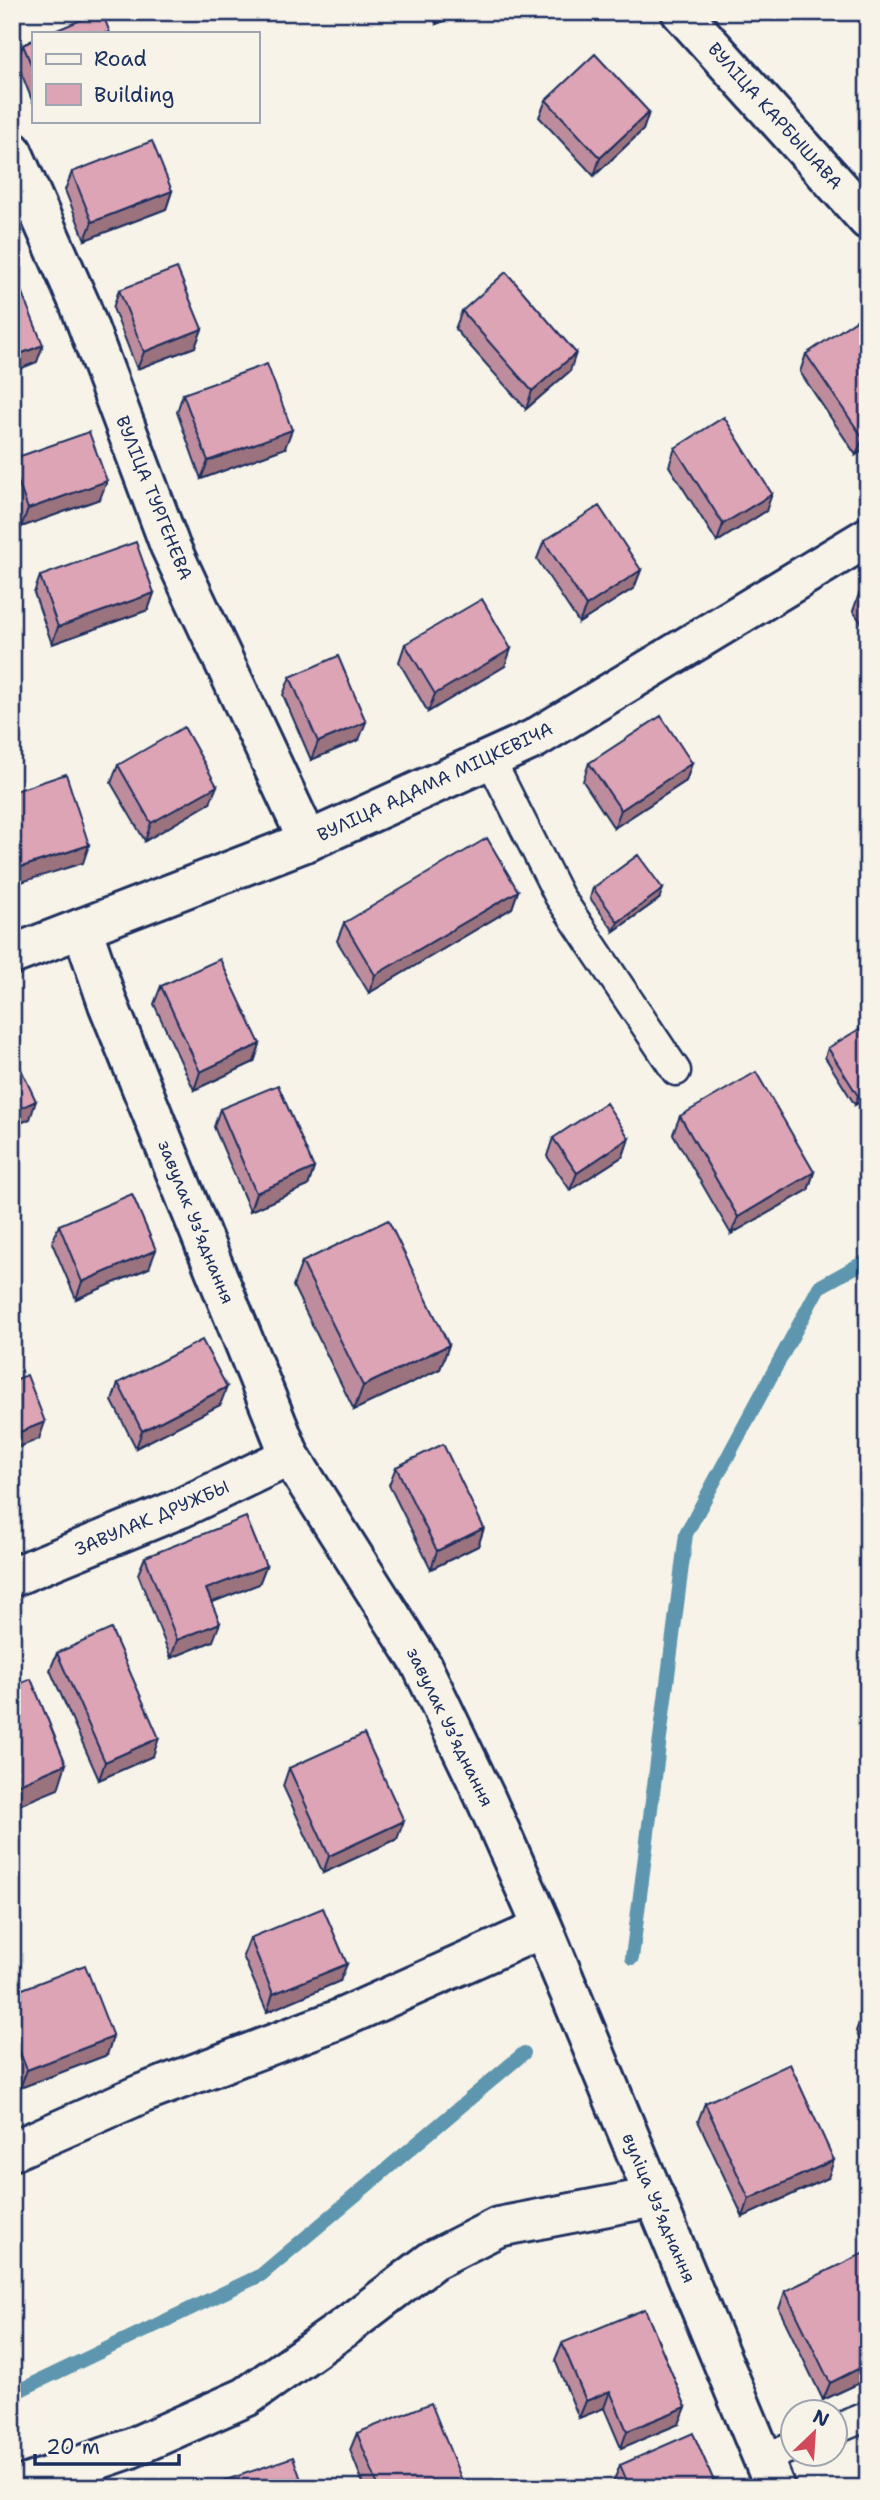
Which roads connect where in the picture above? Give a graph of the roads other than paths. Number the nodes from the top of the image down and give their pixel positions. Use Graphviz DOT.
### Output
graph roads {
  1 [pos="681,12"];
  2 [pos="12,150"];
  3 [pos="868,219"];
  4 [pos="868,537"];
  5 [pos="490,759"];
  6 [pos="308,841"];
  7 [pos="82,928"];
  8 [pos="12,955"];
  9 [pos="676,1072"];
  10 [pos="290,1455"];
  11 [pos="12,1577"];
  12 [pos="543,1927"];
  13 [pos="12,2151"];
  14 [pos="655,2197"];
  15 [pos="868,2416"];
  16 [pos="848,2424"];
  17 [pos="777,2465"];
  18 [pos="15,2488"];
  1 -- 3 [label="street, ВУЛІЦА КАРБЫШАВА"];
  2 -- 6 [label="street, ВУЛІЦА ТУРГЕНЕВА"];
  4 -- 5 [label="street, ВУЛІЦА АДАМА МІЦКЕВІЧА"];
  5 -- 6 [label="street, ВУЛІЦА АДАМА МІЦКЕВІЧА"];
  5 -- 9 [label="lane"];
  6 -- 7 [label="street, ВУЛІЦА АДАМА МІЦКЕВІЧА"];
  7 -- 8 [label="street, ВУЛІЦА АДАМА МІЦКЕВІЧА"];
  7 -- 10 [label="street, завулак Узʼяднання"];
  10 -- 11 [label="street, ЗАВУЛАК ДРУЖБЫ"];
  10 -- 12 [label="street, завулак Узʼяднання"];
  12 -- 13 [label="street"];
  12 -- 14 [label="street, вуліца Узʼяднання"];
  14 -- 17 [label="street, вуліца Узʼяднання"];
  14 -- 18 [label="street"];
  15 -- 16 [label="lane"];
}
